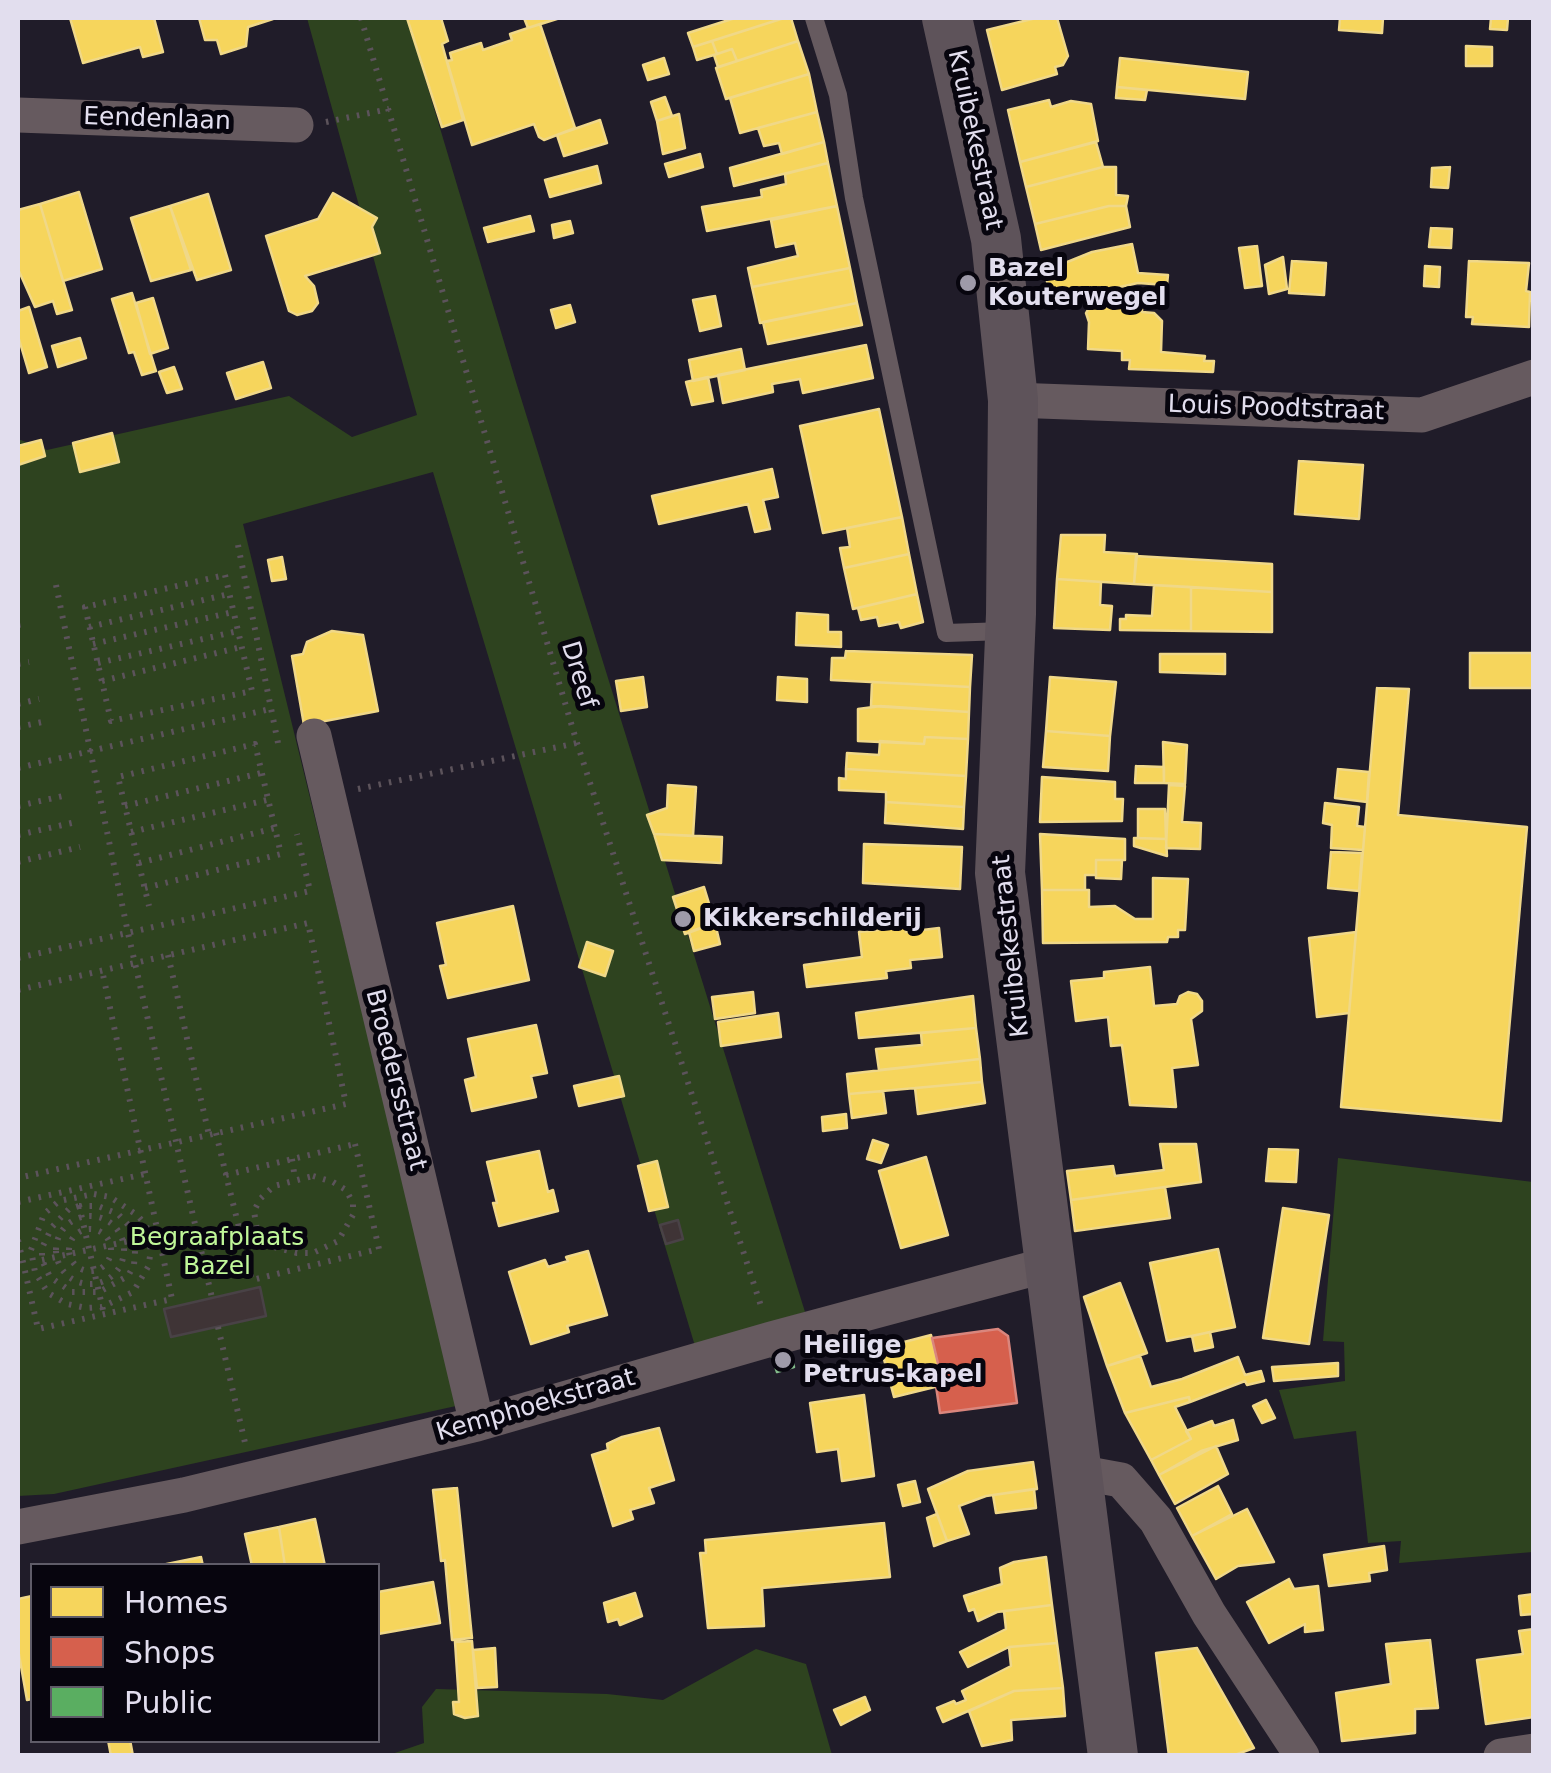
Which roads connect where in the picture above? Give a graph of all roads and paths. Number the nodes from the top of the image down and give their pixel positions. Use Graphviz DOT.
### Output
graph roads {
  1 [pos="361,18"];
  2 [pos="814,18"];
  3 [pos="947,18"];
  4 [pos="388,109"];
  5 [pos="18,115"];
  6 [pos="296,125"];
  7 [pos="1534,377"];
  8 [pos="1013,400"];
  9 [pos="238,545"];
  10 [pos="56,584"];
  11 [pos="229,594"];
  12 [pos="234,612"];
  13 [pos="89,626"];
  14 [pos="238,631"];
  15 [pos="1010,631"];
  16 [pos="93,644"];
  17 [pos="242,647"];
  18 [pos="29,662"];
  19 [pos="98,663"];
  20 [pos="18,664"];
  21 [pos="102,681"];
  22 [pos="40,699"];
  23 [pos="18,704"];
  24 [pos="270,709"];
  25 [pos="47,720"];
  26 [pos="18,727"];
  27 [pos="314,736"];
  28 [pos="577,743"];
  29 [pos="278,745"];
  30 [pos="90,751"];
  31 [pos="18,768"];
  32 [pos="260,773"];
  33 [pos="63,796"];
  34 [pos="326,796"];
  35 [pos="267,800"];
  36 [pos="18,806"];
  37 [pos="125,806"];
  38 [pos="294,818"];
  39 [pos="76,822"];
  40 [pos="274,828"];
  41 [pos="131,832"];
  42 [pos="18,835"];
  43 [pos="80,847"];
  44 [pos="18,862"];
  45 [pos="139,863"];
  46 [pos="145,888"];
  47 [pos="149,906"];
  48 [pos="128,934"];
  49 [pos="168,955"];
  50 [pos="18,958"];
  51 [pos="135,961"];
  52 [pos="102,970"];
  53 [pos="18,990"];
  54 [pos="212,1134"];
  55 [pos="178,1142"];
  56 [pos="140,1151"];
  57 [pos="292,1160"];
  58 [pos="145,1174"];
  59 [pos="226,1174"];
  60 [pos="18,1178"];
  61 [pos="295,1179"];
  62 [pos="76,1193"];
  63 [pos="368,1200"];
  64 [pos="18,1202"];
  65 [pos="353,1203"];
  66 [pos="79,1206"];
  67 [pos="82,1218"];
  68 [pos="255,1223"];
  69 [pos="239,1227"];
  70 [pos="85,1232"];
  71 [pos="154,1236"];
  72 [pos="18,1240"];
  73 [pos="136,1240"];
  74 [pos="125,1242"];
  75 [pos="113,1244"];
  76 [pos="90,1249"];
  77 [pos="313,1253"];
  78 [pos="66,1254"];
  79 [pos="55,1257"];
  80 [pos="42,1260"];
  81 [pos="28,1264"];
  82 [pos="1050,1264"];
  83 [pos="315,1265"];
  84 [pos="94,1269"];
  85 [pos="96,1282"];
  86 [pos="99,1292"];
  87 [pos="212,1298"];
  88 [pos="103,1310"];
  89 [pos="218,1327"];
  90 [pos="771,1339"];
  91 [pos="478,1424"];
  92 [pos="1077,1472"];
  93 [pos="253,1478"];
  94 [pos="18,1527"];
  95 [pos="1534,1750"];
  96 [pos="1113,1756"];
  97 [pos="1302,1756"];
  98 [pos="1501,1756"];
  1 -- 4 [label="path, Dreef"];
  2 -- 15 [label="lane"];
  3 -- 8 [label="main road, Kruibekestraat"];
  4 -- 6 [label="path"];
  4 -- 28 [label="path, Dreef"];
  5 -- 6 [label="street, Eendenlaan"];
  7 -- 8 [label="street, Louis Poodtstraat"];
  8 -- 15 [label="main road, Kruibekestraat"];
  9 -- 24 [label="path"];
  10 -- 30 [label="path"];
  11 -- 12 [label="path"];
  11 -- 13 [label="path"];
  11 -- 13 [label="path"];
  12 -- 14 [label="path"];
  12 -- 16 [label="path"];
  13 -- 16 [label="path"];
  14 -- 17 [label="path"];
  14 -- 19 [label="path"];
  15 -- 82 [label="main road, Kruibekestraat"];
  16 -- 19 [label="path"];
  17 -- 21 [label="path"];
  17 -- 21 [label="path"];
  18 -- 20 [label="path"];
  19 -- 21 [label="path"];
  22 -- 23 [label="path"];
  24 -- 29 [label="path"];
  24 -- 30 [label="path"];
  25 -- 26 [label="path"];
  27 -- 34 [label="street, Broedersstraat"];
  28 -- 34 [label="path"];
  28 -- 90 [label="path, Dreef"];
  30 -- 31 [label="path"];
  30 -- 48 [label="path"];
  32 -- 35 [label="path"];
  32 -- 37 [label="path"];
  32 -- 37 [label="path"];
  33 -- 36 [label="path"];
  34 -- 91 [label="street, Broedersstraat"];
  35 -- 40 [label="path"];
  35 -- 41 [label="path"];
  37 -- 41 [label="path"];
  38 -- 48 [label="path"];
  39 -- 42 [label="path"];
  40 -- 45 [label="path"];
  40 -- 46 [label="path"];
  41 -- 45 [label="path"];
  43 -- 44 [label="path"];
  45 -- 46 [label="path"];
  46 -- 47 [label="path"];
  48 -- 50 [label="path"];
  48 -- 51 [label="path"];
  49 -- 51 [label="path"];
  49 -- 54 [label="path"];
  49 -- 54 [label="path"];
  51 -- 52 [label="path"];
  51 -- 55 [label="path"];
  52 -- 53 [label="path"];
  52 -- 56 [label="path"];
  54 -- 55 [label="path"];
  54 -- 59 [label="path"];
  55 -- 56 [label="path"];
  55 -- 87 [label="path"];
  56 -- 58 [label="path"];
  56 -- 60 [label="path"];
  57 -- 59 [label="path"];
  57 -- 61 [label="path"];
  57 -- 63 [label="path"];
  58 -- 62 [label="path"];
  58 -- 71 [label="path"];
  59 -- 69 [label="path"];
  61 -- 65 [label="path"];
  61 -- 68 [label="path"];
  62 -- 64 [label="path"];
  62 -- 66 [label="path"];
  62 -- 71 [label="path"];
  62 -- 81 [label="path"];
  63 -- 65 [label="path"];
  63 -- 83 [label="path"];
  65 -- 77 [label="path"];
  66 -- 67 [label="path"];
  66 -- 73 [label="path"];
  66 -- 80 [label="path"];
  67 -- 70 [label="path"];
  67 -- 74 [label="path"];
  67 -- 79 [label="path"];
  68 -- 69 [label="path"];
  68 -- 77 [label="path"];
  69 -- 83 [label="path"];
  70 -- 75 [label="path"];
  70 -- 76 [label="path"];
  70 -- 78 [label="path"];
  71 -- 73 [label="path"];
  71 -- 88 [label="path"];
  71 -- 88 [label="path"];
  72 -- 81 [label="path"];
  73 -- 74 [label="path"];
  73 -- 86 [label="path"];
  74 -- 75 [label="path"];
  74 -- 85 [label="path"];
  75 -- 76 [label="path"];
  75 -- 84 [label="path"];
  76 -- 78 [label="path"];
  76 -- 84 [label="path"];
  77 -- 83 [label="path"];
  78 -- 79 [label="path"];
  78 -- 84 [label="path"];
  79 -- 80 [label="path"];
  79 -- 85 [label="path"];
  80 -- 81 [label="path"];
  80 -- 86 [label="path"];
  81 -- 88 [label="path"];
  81 -- 88 [label="path"];
  82 -- 90 [label="street, Kemphoekstraat"];
  82 -- 92 [label="main road, Kruibekestraat"];
  84 -- 85 [label="path"];
  85 -- 86 [label="path"];
  86 -- 88 [label="path"];
  89 -- 93 [label="path"];
  90 -- 91 [label="street, Kemphoekstraat"];
  91 -- 93 [label="street, Kemphoekstraat"];
  92 -- 96 [label="main road, Kruibekestraat"];
  92 -- 97 [label="street"];
  93 -- 94 [label="street, Kemphoekstraat"];
  95 -- 98 [label="street"];
}
